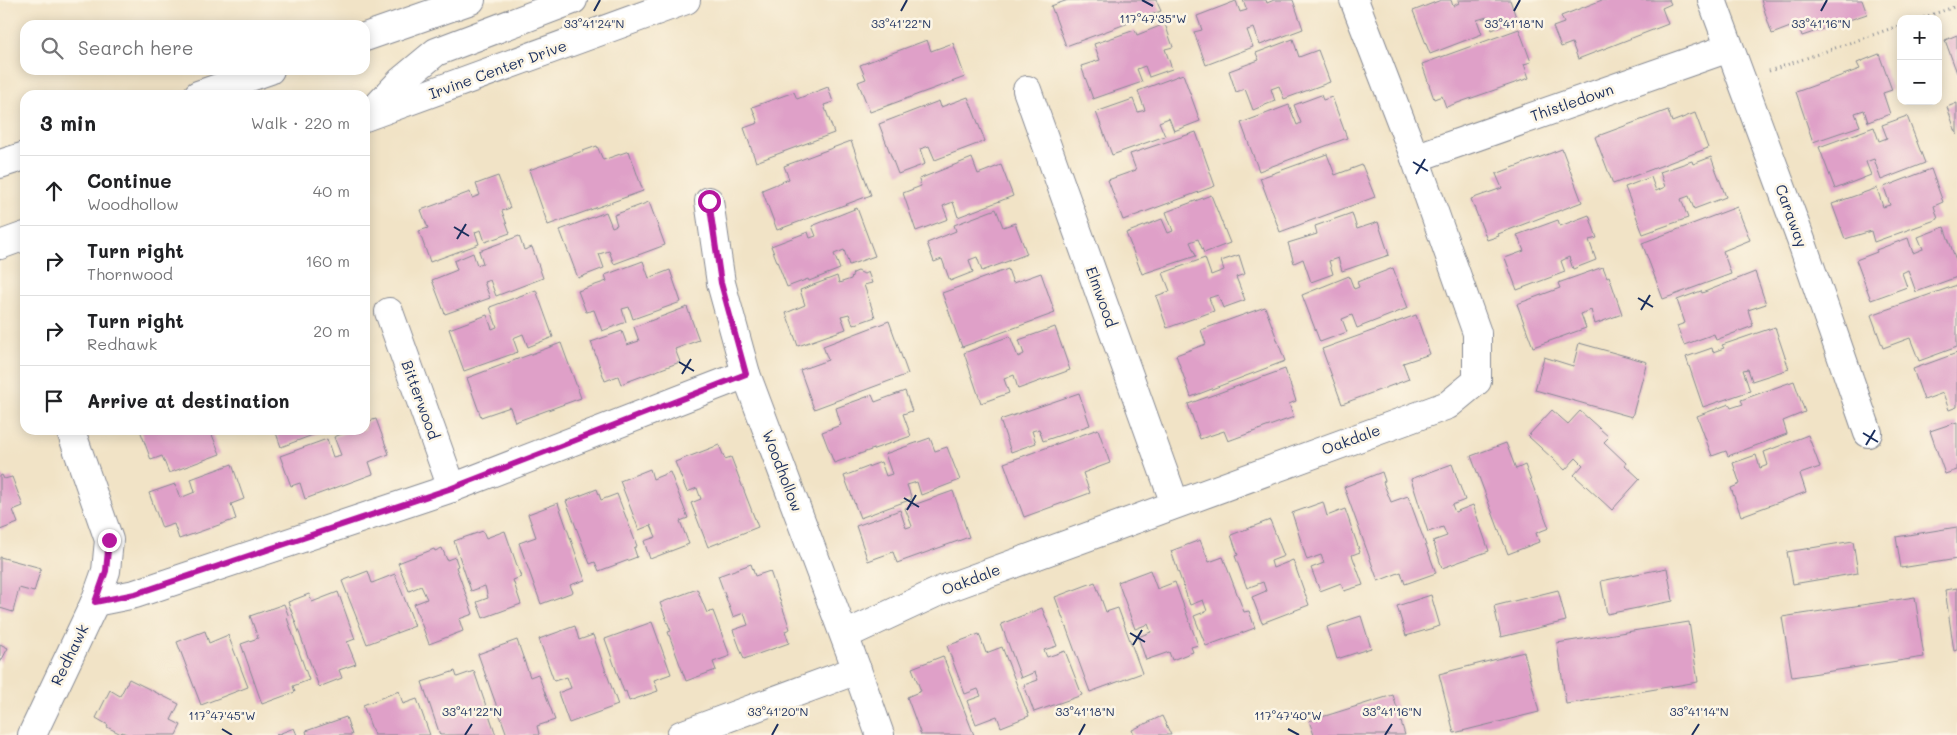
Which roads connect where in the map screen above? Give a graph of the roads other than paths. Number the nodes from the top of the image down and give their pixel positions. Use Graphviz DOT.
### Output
graph roads {
  1 [pos="471,0"];
  2 [pos="572,0"];
  3 [pos="686,0"];
  4 [pos="1354,0"];
  5 [pos="1712,0"];
  6 [pos="370,35"];
  7 [pos="1729,48"];
  8 [pos="256,75"];
  9 [pos="212,90"];
  10 [pos="1027,90"];
  11 [pos="370,113"];
  12 [pos="370,116"];
  13 [pos="20,158"];
  14 [pos="1415,158"];
  15 [pos="0,164"];
  16 [pos="709,201"];
  17 [pos="20,238"];
  18 [pos="0,245"];
  19 [pos="389,312"];
  20 [pos="746,374"];
  21 [pos="1868,433"];
  22 [pos="72,435"];
  23 [pos="452,488"];
  24 [pos="1175,504"];
  25 [pos="95,602"];
  26 [pos="844,635"];
  27 [pos="858,670"];
  28 [pos="32,735"];
  29 [pos="681,735"];
  30 [pos="880,735"];
  1 -- 6 [label="street"];
  2 -- 11 [label="street"];
  3 -- 12 [label="street, Irvine Center Drive"];
  4 -- 14 [label="street, Oakdale"];
  5 -- 7 [label="street, Caraway"];
  7 -- 14 [label="street, Thistledown"];
  7 -- 21 [label="street, Caraway"];
  8 -- 9 [label="street"];
  10 -- 24 [label="street, Elmwood"];
  13 -- 15 [label="street"];
  14 -- 24 [label="street, Oakdale"];
  16 -- 20 [label="street, Woodhollow"];
  17 -- 18 [label="street"];
  19 -- 23 [label="street, Bitterwood"];
  20 -- 23 [label="street"];
  20 -- 26 [label="street, Woodhollow"];
  22 -- 25 [label="street, Redhawk"];
  23 -- 25 [label="street"];
  24 -- 26 [label="street, Oakdale"];
  25 -- 28 [label="street, Redhawk"];
  26 -- 27 [label="street, Woodhollow"];
  27 -- 29 [label="street"];
  27 -- 30 [label="street, Woodhollow"];
}
